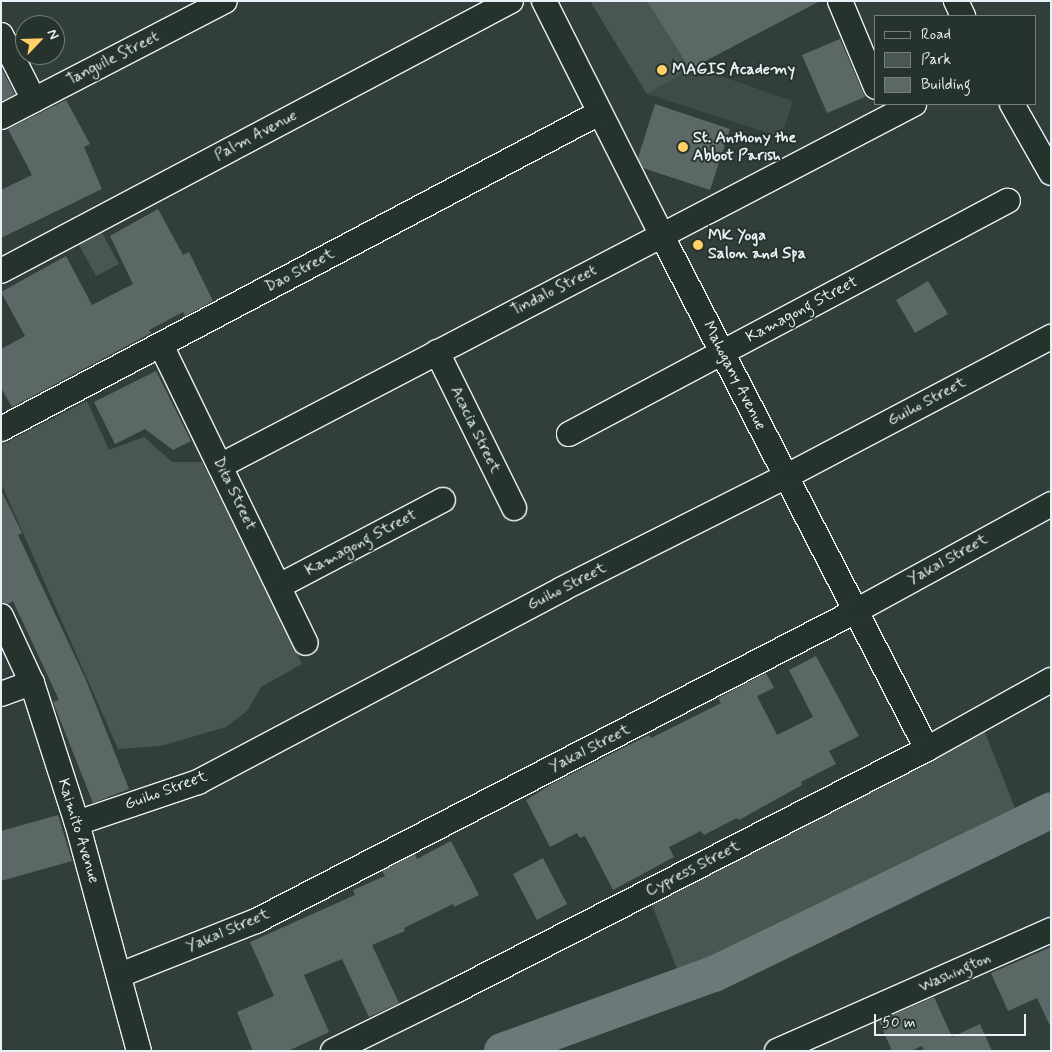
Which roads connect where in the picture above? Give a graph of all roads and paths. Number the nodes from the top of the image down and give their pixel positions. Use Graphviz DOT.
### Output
graph roads {
  1 [pos="225,1"];
  2 [pos="511,1"];
  3 [pos="544,1"];
  4 [pos="840,1"];
  5 [pos="956,1"];
  6 [pos="963,15"];
  7 [pos="1,35"];
  8 [pos="874,82"];
  9 [pos="34,100"];
  10 [pos="910,105"];
  11 [pos="1013,105"];
  12 [pos="886,111"];
  13 [pos="599,113"];
  14 [pos="1,116"];
  15 [pos="1051,173"];
  16 [pos="1008,201"];
  17 [pos="662,236"];
  18 [pos="1,270"];
  19 [pos="1051,337"];
  20 [pos="161,345"];
  21 [pos="437,352"];
  22 [pos="721,352"];
  23 [pos="1,429"];
  24 [pos="569,434"];
  25 [pos="220,466"];
  26 [pos="785,477"];
  27 [pos="443,500"];
  28 [pos="1051,504"];
  29 [pos="514,508"];
  30 [pos="279,586"];
  31 [pos="854,612"];
  32 [pos="1,616"];
  33 [pos="306,643"];
  34 [pos="1051,680"];
  35 [pos="32,683"];
  36 [pos="1,694"];
  37 [pos="927,749"];
  38 [pos="77,823"];
  39 [pos="1051,930"];
  40 [pos="120,975"];
  41 [pos="807,1045"];
  42 [pos="139,1051"];
  43 [pos="332,1051"];
  44 [pos="777,1051"];
  1 -- 9 [label="street, Tanguile Street"];
  2 -- 18 [label="street, Palm Avenue"];
  3 -- 13 [label="street, Mahogany Avenue"];
  4 -- 8 [label="street"];
  5 -- 6 [label="street"];
  7 -- 9 [label="street"];
  9 -- 14 [label="street, Tanguile Street"];
  10 -- 12 [label="street, Tindalo Street"];
  11 -- 15 [label="street"];
  12 -- 17 [label="street, Tindalo Street"];
  13 -- 17 [label="street, Mahogany Avenue"];
  13 -- 20 [label="street, Dao Street"];
  16 -- 22 [label="street, Kamagong Street"];
  17 -- 21 [label="street, Tindalo Street"];
  17 -- 22 [label="street, Mahogany Avenue"];
  19 -- 26 [label="street, Guiho Street"];
  20 -- 23 [label="street, Dao Street"];
  20 -- 25 [label="street, Dita Street"];
  21 -- 25 [label="street, Tindalo Street"];
  21 -- 29 [label="street, Acacia Street"];
  22 -- 24 [label="street, Kamagong Street"];
  22 -- 26 [label="street, Mahogany Avenue"];
  25 -- 30 [label="street, Dita Street"];
  26 -- 31 [label="street, Mahogany Avenue"];
  26 -- 38 [label="street, Guiho Street"];
  27 -- 30 [label="street, Kamagong Street"];
  28 -- 31 [label="street, Yakal Street"];
  30 -- 33 [label="street, Dita Street"];
  31 -- 37 [label="street, Mahogany Avenue"];
  31 -- 40 [label="street, Yakal Street"];
  32 -- 35 [label="street, Kaimito Avenue"];
  34 -- 37 [label="street, Cypress Street"];
  35 -- 36 [label="street"];
  35 -- 38 [label="street, Kaimito Avenue"];
  37 -- 43 [label="street, Cypress Street"];
  38 -- 40 [label="street, Kaimito Avenue"];
  39 -- 41 [label="street, Washington"];
  40 -- 42 [label="street, Kaimito Avenue"];
  41 -- 44 [label="street, Washington"];
}
